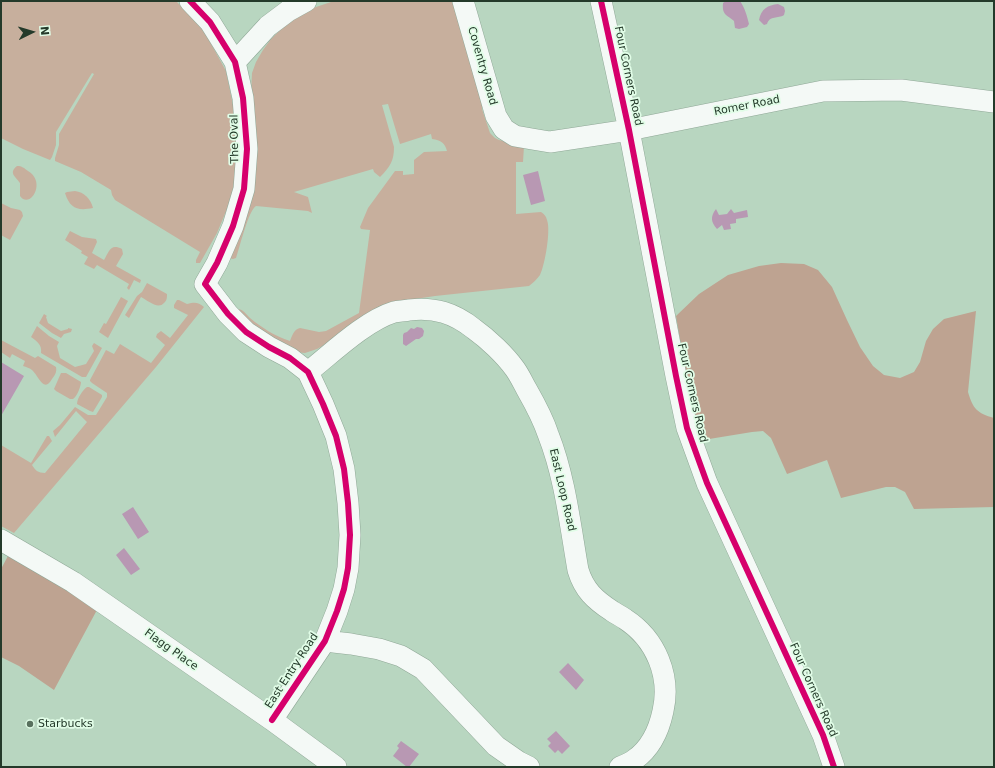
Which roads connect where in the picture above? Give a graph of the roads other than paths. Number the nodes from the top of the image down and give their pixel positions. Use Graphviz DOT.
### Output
graph roads {
  1 [pos="190,1"];
  2 [pos="306,1"];
  3 [pos="463,1"];
  4 [pos="602,1"];
  5 [pos="235,62"];
  6 [pos="994,102"];
  7 [pos="504,129"];
  8 [pos="629,130"];
  9 [pos="205,284"];
  10 [pos="308,372"];
  11 [pos="1,540"];
  12 [pos="325,641"];
  13 [pos="272,720"];
  14 [pos="336,767"];
  15 [pos="529,767"];
  16 [pos="620,767"];
  17 [pos="834,767"];
  1 -- 5 [label="street, The Oval"];
  2 -- 5 [label="street"];
  3 -- 7 [label="street, Coventry Road"];
  4 -- 8 [label="street, Four Corners Road"];
  5 -- 9 [label="street, The Oval"];
  6 -- 8 [label="street, Romer Road"];
  7 -- 8 [label="street, Romer Road"];
  8 -- 17 [label="street, Four Corners Road"];
  9 -- 10 [label="street, East Entry Road"];
  10 -- 12 [label="street, East Entry Road"];
  10 -- 16 [label="street, East Loop Road"];
  11 -- 13 [label="street, Flagg Place"];
  12 -- 13 [label="street, East Entry Road"];
  12 -- 15 [label="street"];
  13 -- 14 [label="street, Flagg Place"];
}
